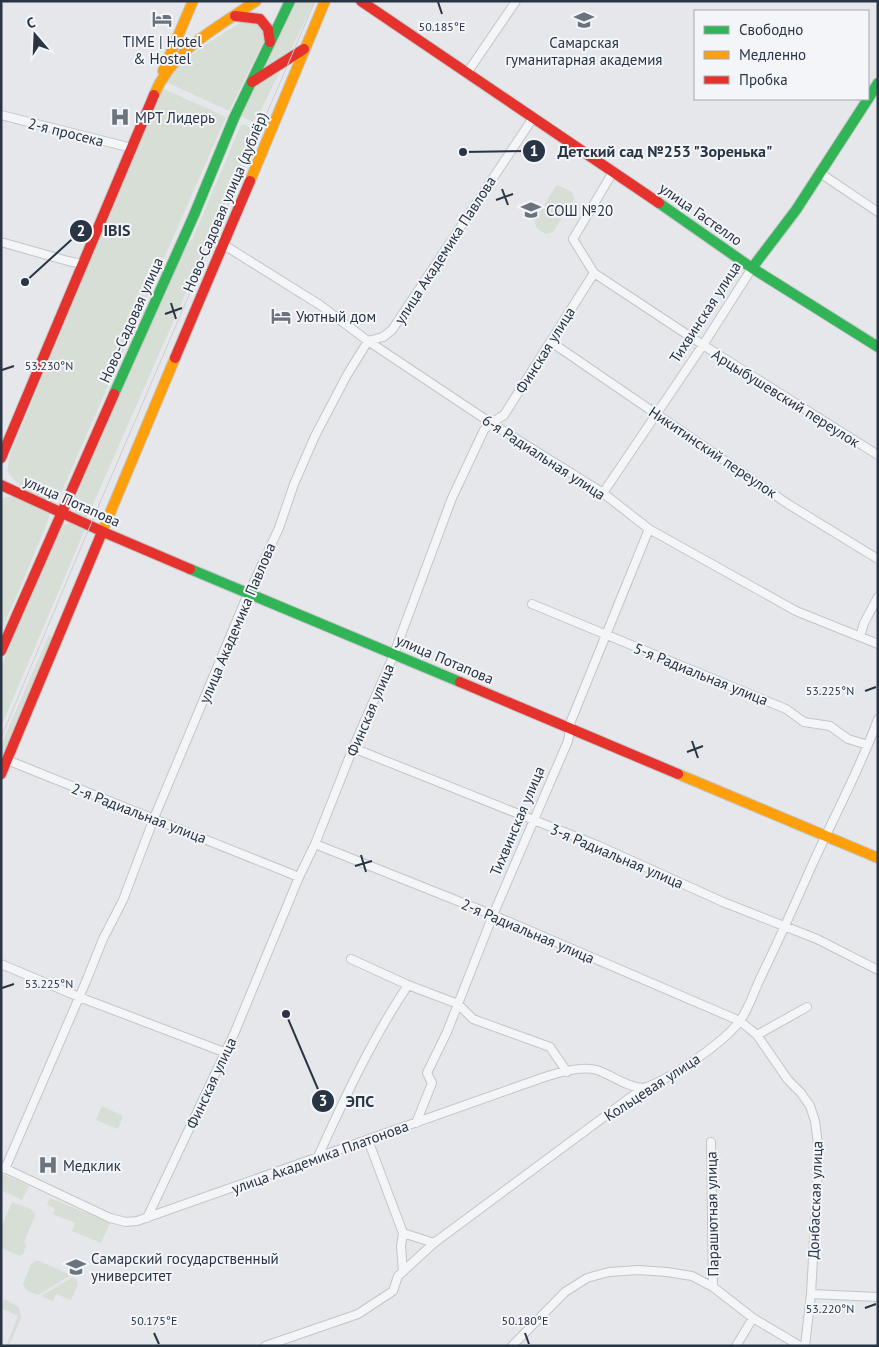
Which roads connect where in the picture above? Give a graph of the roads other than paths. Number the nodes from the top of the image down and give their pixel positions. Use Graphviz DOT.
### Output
graph roads {
  1 [pos="193,1"];
  2 [pos="256,1"];
  3 [pos="290,1"];
  4 [pos="325,1"];
  5 [pos="360,1"];
  6 [pos="516,1"];
  7 [pos="234,16"];
  8 [pos="270,42"];
  9 [pos="304,49"];
  10 [pos="467,72"];
  11 [pos="252,82"];
  12 [pos="878,83"];
  13 [pos="158,84"];
  14 [pos="869,97"];
  15 [pos="867,100"];
  16 [pos="1,115"];
  17 [pos="533,118"];
  18 [pos="132,148"];
  19 [pos="613,172"];
  20 [pos="820,174"];
  21 [pos="878,212"];
  22 [pos="1,242"];
  23 [pos="224,245"];
  24 [pos="83,264"];
  25 [pos="752,268"];
  26 [pos="594,273"];
  27 [pos="368,341"];
  28 [pos="551,342"];
  29 [pos="703,345"];
  30 [pos="878,347"];
  31 [pos="656,414"];
  32 [pos="491,424"];
  33 [pos="878,455"];
  34 [pos="1,458"];
  35 [pos="1,485"];
  36 [pos="603,493"];
  37 [pos="61,512"];
  38 [pos="649,529"];
  39 [pos="103,532"];
  40 [pos="878,559"];
  41 [pos="249,593"];
  42 [pos="878,597"];
  43 [pos="532,604"];
  44 [pos="606,635"];
  45 [pos="860,636"];
  46 [pos="878,644"];
  47 [pos="1,651"];
  48 [pos="393,654"];
  49 [pos="878,719"];
  50 [pos="570,729"];
  51 [pos="868,746"];
  52 [pos="353,748"];
  53 [pos="7,760"];
  54 [pos="1,774"];
  55 [pos="154,818"];
  56 [pos="534,821"];
  57 [pos="824,836"];
  58 [pos="315,844"];
  59 [pos="878,858"];
  60 [pos="299,877"];
  61 [pos="493,915"];
  62 [pos="785,927"];
  63 [pos="351,959"];
  64 [pos="1,964"];
  65 [pos="878,970"];
  66 [pos="408,984"];
  67 [pos="79,997"];
  68 [pos="458,1004"];
  69 [pos="807,1007"];
  70 [pos="740,1021"];
  71 [pos="757,1035"];
  72 [pos="224,1052"];
  73 [pos="566,1072"];
  74 [pos="643,1088"];
  75 [pos="416,1123"];
  76 [pos="368,1140"];
  77 [pos="711,1142"];
  78 [pos="317,1158"];
  79 [pos="3,1168"];
  80 [pos="148,1218"];
  81 [pos="403,1233"];
  82 [pos="434,1243"];
  83 [pos="403,1271"];
  84 [pos="713,1287"];
  85 [pos="811,1294"];
  86 [pos="878,1297"];
  87 [pos="753,1318"];
  88 [pos="265,1346"];
  89 [pos="512,1346"];
  90 [pos="736,1346"];
  91 [pos="800,1346"];
  92 [pos="805,1346"];
  1 -- 13 [label="street"];
  2 -- 7 [label="street"];
  3 -- 8 [label="street, Ново-Садовая улица"];
  4 -- 9 [label="street, Ново-Садовая улица (дублёр)"];
  5 -- 10 [label="street, улица Гастелло"];
  6 -- 10 [label="street"];
  7 -- 8 [label="street"];
  7 -- 13 [label="street"];
  8 -- 11 [label="street, Ново-Садовая улица"];
  9 -- 11 [label="street"];
  9 -- 23 [label="street, Ново-Садовая улица (дублёр)"];
  10 -- 17 [label="street, улица Гастелло"];
  11 -- 37 [label="street, Ново-Садовая улица"];
  12 -- 14 [label="street, Тихвинская улица"];
  13 -- 18 [label="street"];
  15 -- 20 [label="street, Тихвинская улица"];
  16 -- 18 [label="street, 2-я просека"];
  17 -- 19 [label="street, улица Гастелло"];
  17 -- 27 [label="street, улица Академика Павлова"];
  18 -- 24 [label="street"];
  19 -- 25 [label="street, улица Гастелло"];
  19 -- 26 [label="street"];
  20 -- 21 [label="street"];
  20 -- 25 [label="street, Тихвинская улица"];
  22 -- 24 [label="street"];
  23 -- 27 [label="street, 6-я Радиальная улица"];
  23 -- 39 [label="street, Ново-Садовая улица (дублёр)"];
  24 -- 34 [label="street"];
  25 -- 29 [label="street, Тихвинская улица"];
  25 -- 30 [label="street, улица Гастелло"];
  26 -- 28 [label="street, Финская улица"];
  26 -- 29 [label="street, Арцыбушевский переулок"];
  27 -- 32 [label="street, 6-я Радиальная улица"];
  27 -- 41 [label="street, улица Академика Павлова"];
  28 -- 31 [label="street, Никитинский переулок"];
  28 -- 32 [label="street, Финская улица"];
  29 -- 31 [label="street, Тихвинская улица"];
  29 -- 33 [label="street, Арцыбушевский переулок"];
  31 -- 36 [label="street, Тихвинская улица"];
  31 -- 40 [label="street, Никитинский переулок"];
  32 -- 36 [label="street, 6-я Радиальная улица"];
  32 -- 48 [label="street, Финская улица"];
  35 -- 37 [label="street, улица Потапова"];
  36 -- 38 [label="street, 6-я Радиальная улица"];
  37 -- 39 [label="street, улица Потапова"];
  37 -- 47 [label="street, Ново-Садовая улица"];
  38 -- 44 [label="street, Тихвинская улица"];
  38 -- 45 [label="street, 6-я Радиальная улица"];
  39 -- 41 [label="street, улица Потапова"];
  39 -- 53 [label="street, Ново-Садовая улица (дублёр)"];
  41 -- 48 [label="street, улица Потапова"];
  41 -- 55 [label="street, улица Академика Павлова"];
  42 -- 45 [label="street"];
  43 -- 44 [label="street, 5-я Радиальная улица"];
  44 -- 50 [label="street, Тихвинская улица"];
  44 -- 51 [label="street, 5-я Радиальная улица"];
  45 -- 46 [label="street, 6-я Радиальная улица"];
  48 -- 50 [label="street, улица Потапова"];
  48 -- 52 [label="street, Финская улица"];
  49 -- 51 [label="street, Кольцевая улица"];
  50 -- 56 [label="street, Тихвинская улица"];
  50 -- 57 [label="street, улица Потапова"];
  51 -- 57 [label="street, Кольцевая улица"];
  52 -- 56 [label="street, 3-я Радиальная улица"];
  52 -- 58 [label="street, Финская улица"];
  53 -- 54 [label="street, Ново-Садовая улица (дублёр)"];
  53 -- 55 [label="street, 2-я Радиальная улица"];
  55 -- 60 [label="street, 2-я Радиальная улица"];
  55 -- 67 [label="street, улица Академика Павлова"];
  56 -- 61 [label="street, Тихвинская улица"];
  56 -- 62 [label="street, 3-я Радиальная улица"];
  57 -- 59 [label="street, улица Потапова"];
  57 -- 62 [label="street, Кольцевая улица"];
  58 -- 60 [label="street, Финская улица"];
  58 -- 61 [label="street, 2-я Радиальная улица"];
  60 -- 72 [label="street, Финская улица"];
  61 -- 68 [label="street, Тихвинская улица"];
  61 -- 70 [label="street, 2-я Радиальная улица"];
  62 -- 65 [label="street, 3-я Радиальная улица"];
  62 -- 70 [label="street, Кольцевая улица"];
  63 -- 66 [label="street"];
  64 -- 67 [label="street"];
  66 -- 68 [label="street"];
  66 -- 78 [label="street"];
  67 -- 72 [label="street"];
  67 -- 79 [label="street, улица Академика Павлова"];
  68 -- 73 [label="street"];
  68 -- 75 [label="street, Тихвинская улица"];
  69 -- 71 [label="street"];
  70 -- 71 [label="street, Донбасская улица"];
  70 -- 74 [label="street, Кольцевая улица"];
  71 -- 85 [label="street, Донбасская улица"];
  72 -- 80 [label="street, Финская улица"];
  73 -- 74 [label="street, улица Академика Платонова"];
  73 -- 75 [label="street, улица Академика Платонова"];
  74 -- 82 [label="street, Кольцевая улица"];
  75 -- 76 [label="street, улица Академика Платонова"];
  76 -- 78 [label="street, улица Академика Платонова"];
  76 -- 81 [label="street"];
  77 -- 84 [label="street, Парашютная улица"];
  78 -- 80 [label="street, улица Академика Платонова"];
  79 -- 80 [label="street, улица Академика Платонова"];
  81 -- 82 [label="street"];
  81 -- 83 [label="street"];
  82 -- 83 [label="street, Кольцевая улица"];
  83 -- 88 [label="street, Кольцевая улица"];
  84 -- 87 [label="street"];
  84 -- 89 [label="street"];
  85 -- 86 [label="street"];
  85 -- 92 [label="street, Донбасская улица"];
  87 -- 90 [label="street"];
  87 -- 91 [label="street"];
}
